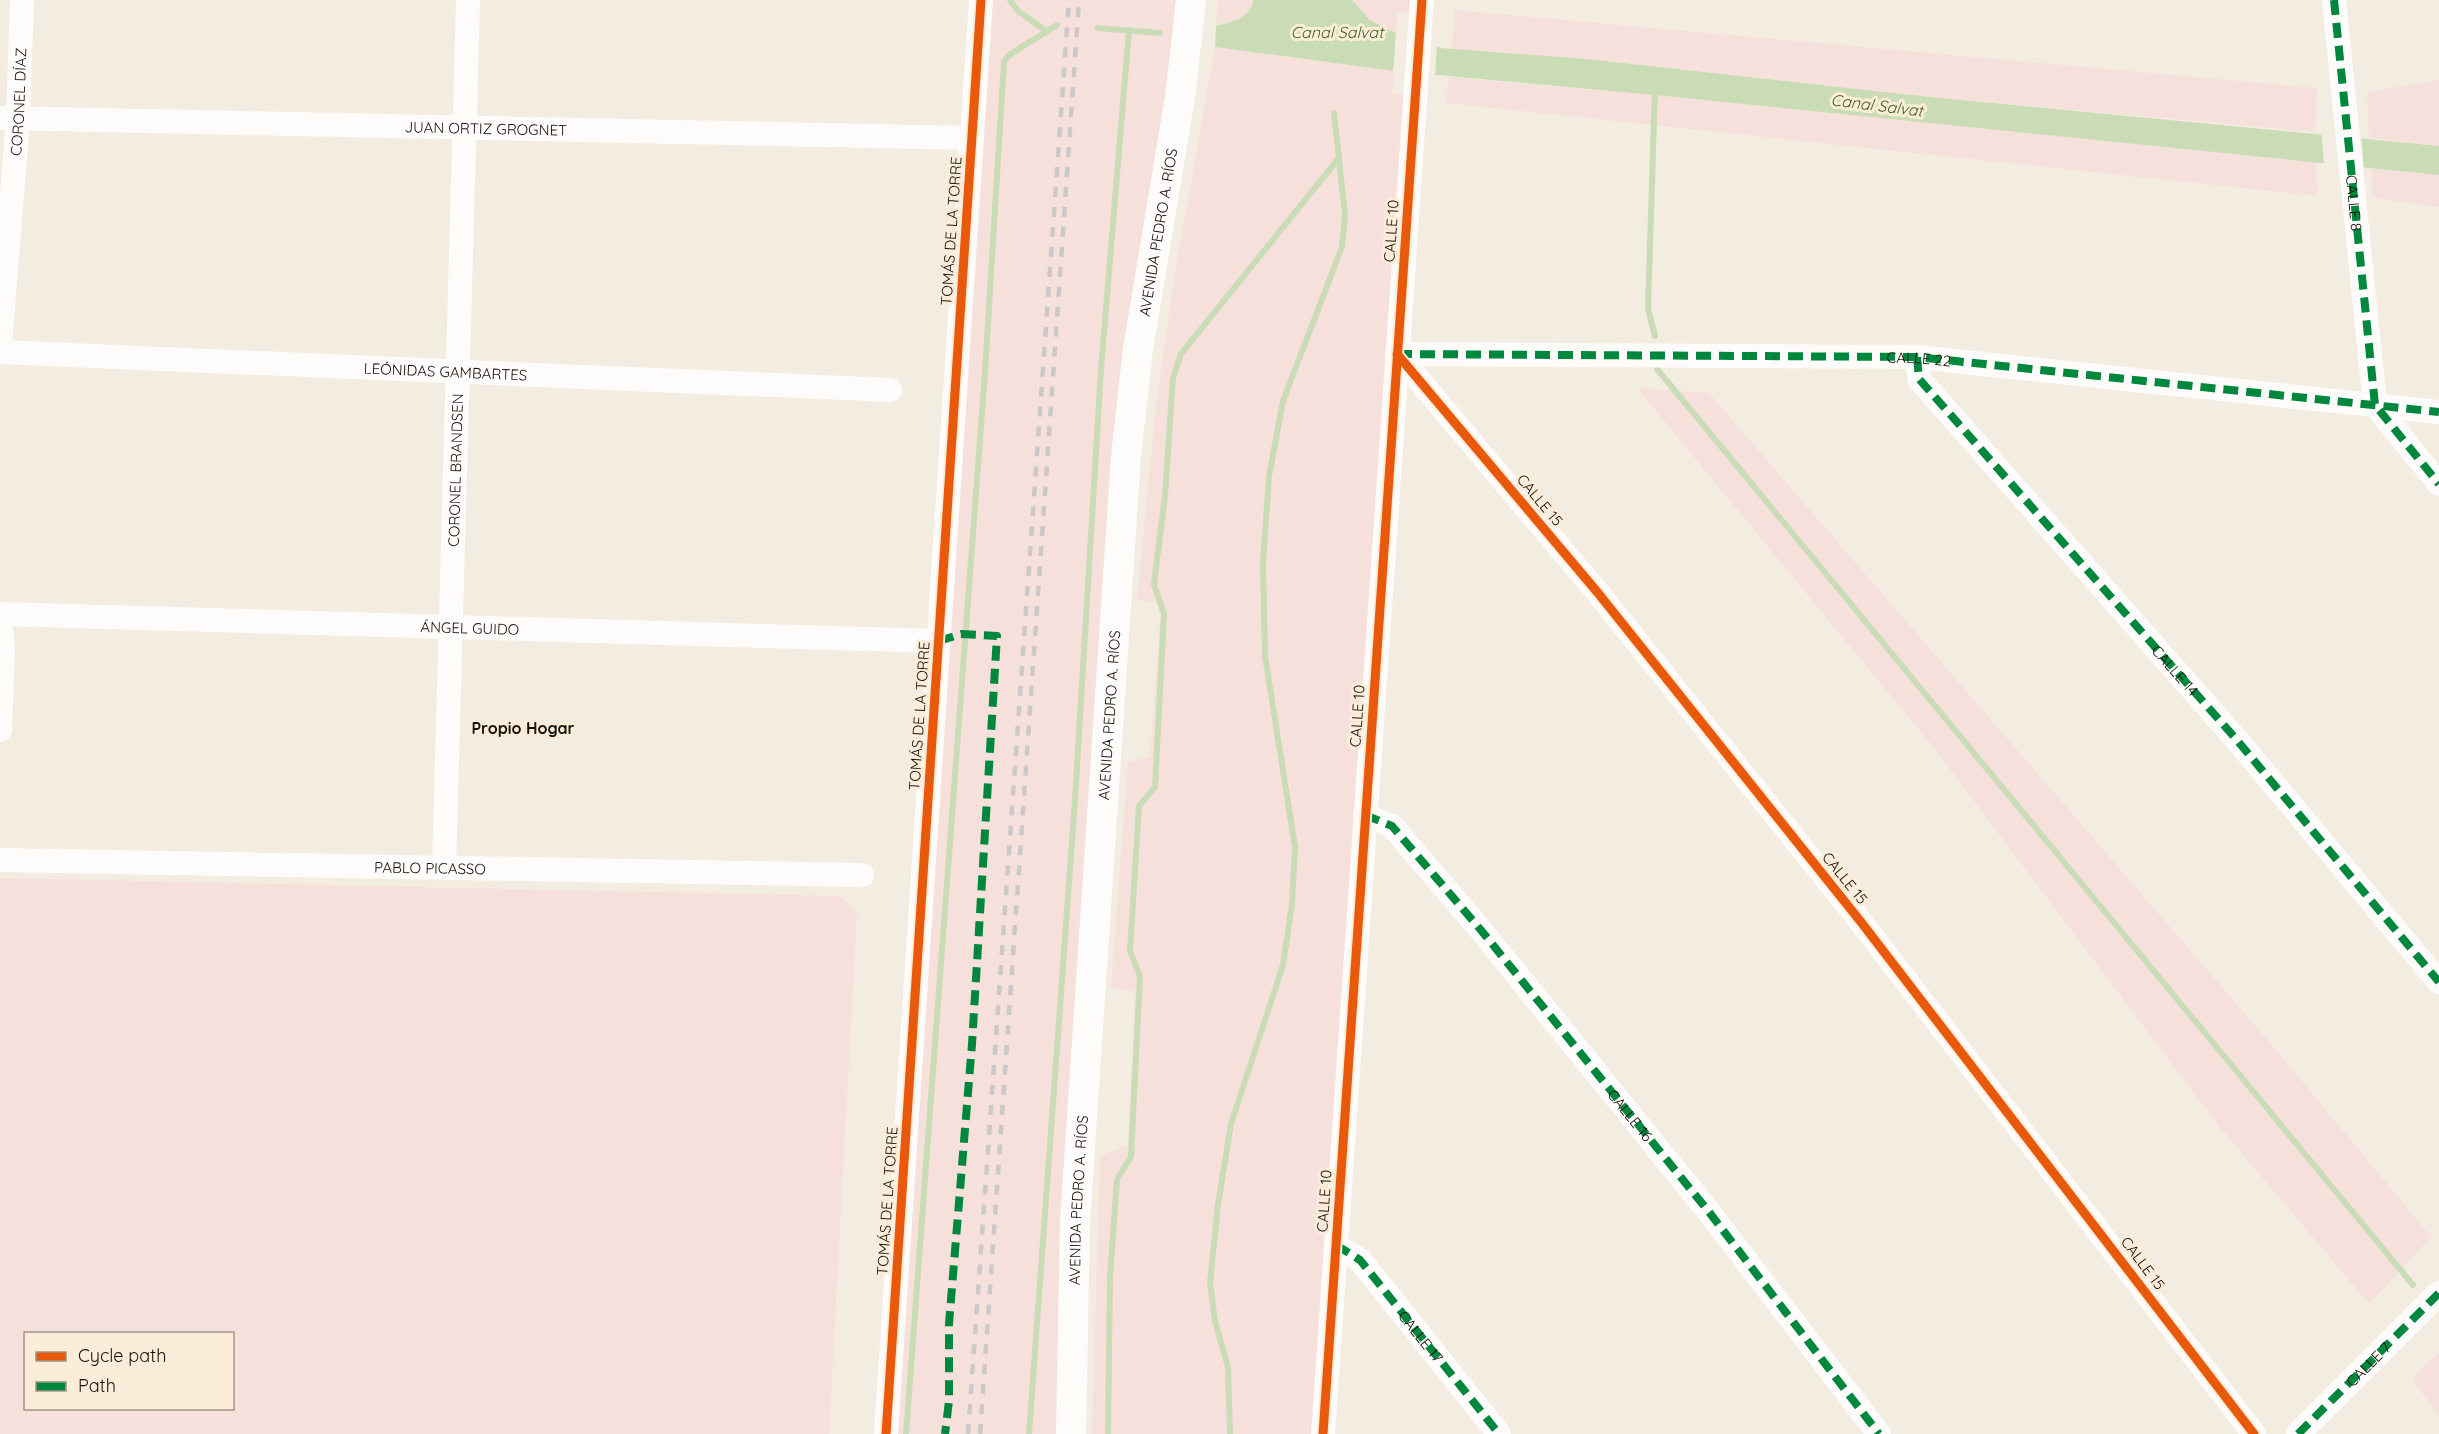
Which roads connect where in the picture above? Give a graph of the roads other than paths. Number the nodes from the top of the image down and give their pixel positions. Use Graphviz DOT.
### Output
graph roads {
  1 [pos="22,0"];
  2 [pos="468,0"];
  3 [pos="981,0"];
  4 [pos="1191,0"];
  5 [pos="1422,0"];
  6 [pos="2334,0"];
  7 [pos="9,118"];
  8 [pos="465,127"];
  9 [pos="972,138"];
  10 [pos="0,345"];
  11 [pos="0,352"];
  12 [pos="1397,354"];
  13 [pos="1917,357"];
  14 [pos="458,372"];
  15 [pos="890,390"];
  16 [pos="2374,405"];
  17 [pos="2439,412"];
  18 [pos="2439,484"];
  19 [pos="0,614"];
  20 [pos="0,618"];
  21 [pos="451,625"];
  22 [pos="939,641"];
  23 [pos="0,730"];
  24 [pos="1365,815"];
  25 [pos="0,860"];
  26 [pos="444,868"];
  27 [pos="862,875"];
  28 [pos="2439,982"];
  29 [pos="1336,1245"];
  30 [pos="2439,1293"];
  31 [pos="886,1434"];
  32 [pos="1071,1434"];
  33 [pos="1323,1434"];
  34 [pos="1499,1434"];
  35 [pos="1879,1434"];
  36 [pos="2254,1434"];
  37 [pos="2298,1434"];
  1 -- 7 [label="street, CORONEL DÍAZ"];
  2 -- 8 [label="street, CORONEL BRANDSEN"];
  3 -- 9 [label="street, TOMÁS DE LA TORRE"];
  4 -- 32 [label="main road, AVENIDA PEDRO A. RÍOS"];
  5 -- 12 [label="street, CALLE 10"];
  6 -- 16 [label="street, CALLE 8"];
  7 -- 8 [label="street, JUAN ORTIZ GROGNET"];
  7 -- 10 [label="street, CORONEL DÍAZ"];
  8 -- 9 [label="street, JUAN ORTIZ GROGNET"];
  8 -- 14 [label="street, CORONEL BRANDSEN"];
  9 -- 22 [label="street, TOMÁS DE LA TORRE"];
  11 -- 14 [label="street, LEÓNIDAS GAMBARTES"];
  12 -- 13 [label="street, CALLE 22"];
  12 -- 24 [label="street, CALLE 10"];
  12 -- 36 [label="street, CALLE 15"];
  13 -- 16 [label="street, CALLE 22"];
  13 -- 28 [label="street, CALLE 14"];
  14 -- 15 [label="street, LEÓNIDAS GAMBARTES"];
  14 -- 21 [label="street, CORONEL BRANDSEN"];
  16 -- 17 [label="street, CALLE 22"];
  16 -- 18 [label="street"];
  19 -- 21 [label="street, ÁNGEL GUIDO"];
  20 -- 23 [label="street"];
  21 -- 22 [label="street, ÁNGEL GUIDO"];
  21 -- 26 [label="street, CORONEL BRANDSEN"];
  22 -- 31 [label="street, TOMÁS DE LA TORRE"];
  24 -- 29 [label="street, CALLE 10"];
  24 -- 35 [label="street, CALLE 16"];
  25 -- 26 [label="street, PABLO PICASSO"];
  26 -- 27 [label="street, PABLO PICASSO"];
  29 -- 33 [label="street, CALLE 10"];
  29 -- 34 [label="street, CALLE 17"];
  30 -- 37 [label="street, CALLE 7"];
}
